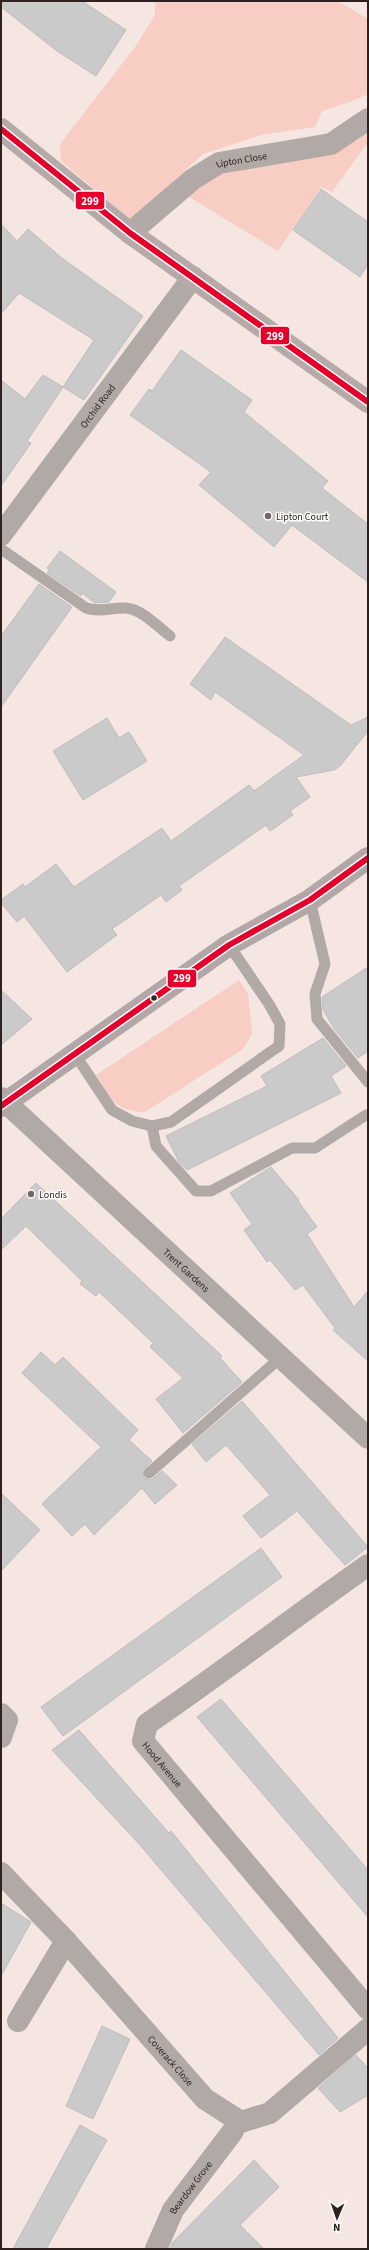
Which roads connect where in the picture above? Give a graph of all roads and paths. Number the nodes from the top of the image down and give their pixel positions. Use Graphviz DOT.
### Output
graph roads {
  1 [pos="368,119"];
  2 [pos="1,129"];
  3 [pos="130,233"];
  4 [pos="192,276"];
  5 [pos="368,402"];
  6 [pos="4,524"];
  7 [pos="1,549"];
  8 [pos="170,636"];
  9 [pos="368,858"];
  10 [pos="310,900"];
  11 [pos="229,945"];
  12 [pos="74,1053"];
  13 [pos="368,1082"];
  14 [pos="3,1102"];
  15 [pos="366,1115"];
  16 [pos="152,1126"];
  17 [pos="280,1358"];
  18 [pos="368,1438"];
  19 [pos="149,1473"];
  20 [pos="368,1565"];
  21 [pos="1,1714"];
  22 [pos="1,1737"];
  23 [pos="1,1873"];
  24 [pos="66,1941"];
  25 [pos="368,2009"];
  26 [pos="18,2021"];
  27 [pos="368,2030"];
  28 [pos="237,2127"];
  29 [pos="156,2249"];
  1 -- 3 [label="street, Lipton Close"];
  2 -- 3 [label="main road"];
  3 -- 4 [label="main road"];
  4 -- 5 [label="main road"];
  4 -- 6 [label="street, Orchid Road"];
  7 -- 8 [label="lane"];
  9 -- 10 [label="street"];
  10 -- 11 [label="street"];
  10 -- 13 [label="lane"];
  11 -- 12 [label="street"];
  11 -- 16 [label="lane"];
  12 -- 14 [label="street"];
  12 -- 16 [label="lane"];
  14 -- 17 [label="street, Trent Gardens"];
  15 -- 16 [label="lane"];
  17 -- 18 [label="street, Trent Gardens"];
  17 -- 19 [label="lane"];
  20 -- 25 [label="street, Hood Avenue"];
  21 -- 22 [label="street"];
  23 -- 24 [label="street, Coverack Close"];
  24 -- 26 [label="street"];
  24 -- 28 [label="street, Coverack Close"];
  27 -- 28 [label="street"];
  28 -- 29 [label="street, Beardow Grove"];
}
